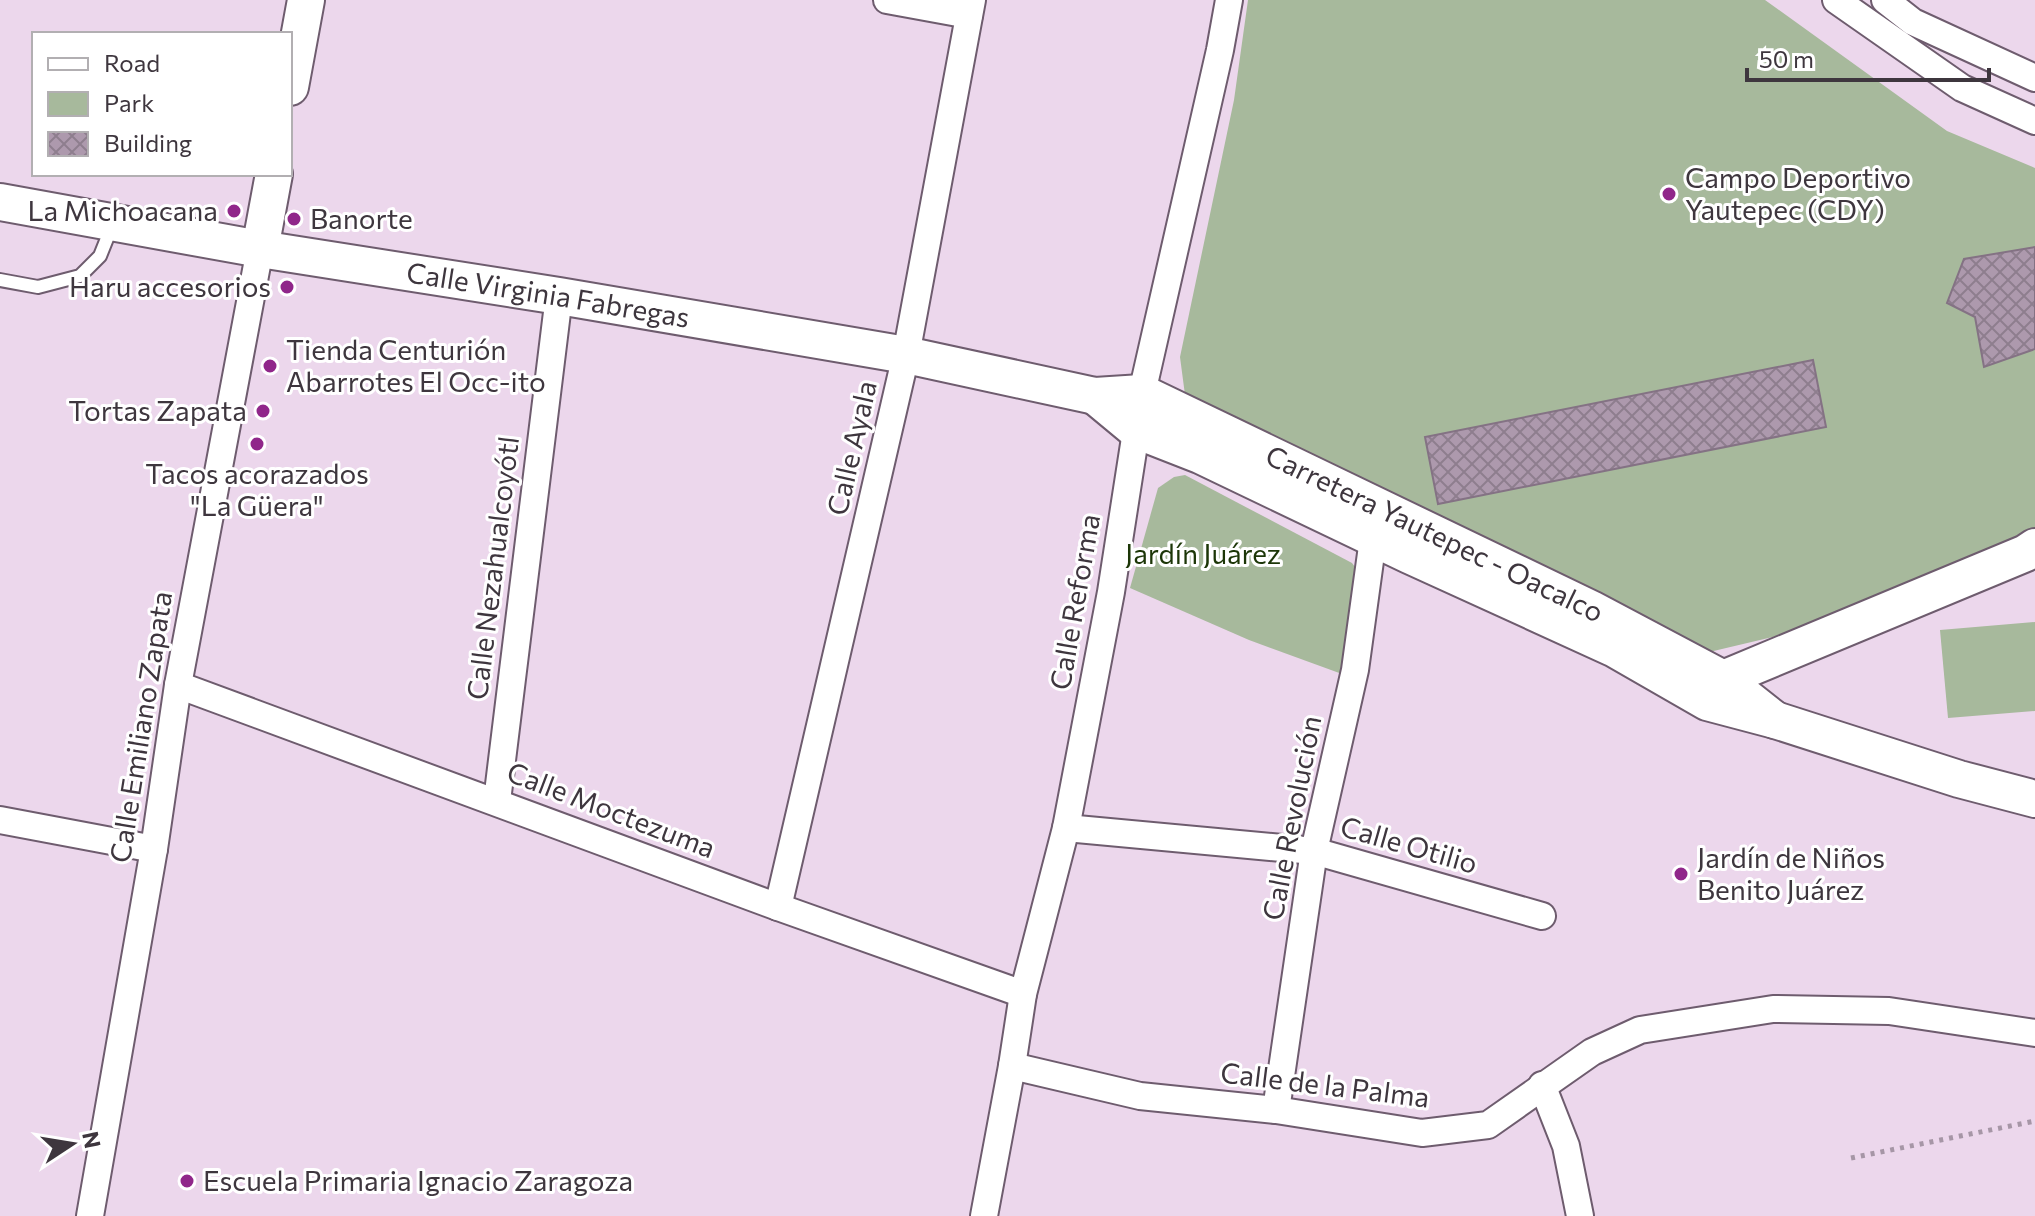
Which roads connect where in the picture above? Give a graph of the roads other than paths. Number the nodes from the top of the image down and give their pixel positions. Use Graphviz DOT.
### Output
graph roads {
  1 [pos="306,0"];
  2 [pos="887,0"];
  3 [pos="1229,0"];
  4 [pos="1836,0"];
  5 [pos="1885,0"];
  6 [pos="970,8"];
  7 [pos="292,76"];
  8 [pos="2035,78"];
  9 [pos="2035,121"];
  10 [pos="274,176"];
  11 [pos="0,202"];
  12 [pos="113,223"];
  13 [pos="260,249"];
  14 [pos="0,280"];
  15 [pos="559,296"];
  16 [pos="906,355"];
  17 [pos="1142,393"];
  18 [pos="1095,396"];
  19 [pos="1136,430"];
  20 [pos="1373,539"];
  21 [pos="2035,547"];
  22 [pos="178,685"];
  23 [pos="1715,691"];
  24 [pos="2035,799"];
  25 [pos="497,801"];
  26 [pos="0,820"];
  27 [pos="1066,828"];
  28 [pos="154,849"];
  29 [pos="1314,851"];
  30 [pos="778,907"];
  31 [pos="1542,916"];
  32 [pos="1023,994"];
  33 [pos="2035,1033"];
  34 [pos="1012,1066"];
  35 [pos="1542,1085"];
  36 [pos="1276,1110"];
  37 [pos="90,1216"];
  38 [pos="984,1216"];
  39 [pos="1580,1216"];
  1 -- 7 [label="main road"];
  2 -- 6 [label="street"];
  3 -- 17 [label="street, Calle Reforma"];
  4 -- 9 [label="street"];
  5 -- 8 [label="street"];
  6 -- 16 [label="street, Calle Ayala"];
  10 -- 13 [label="main road"];
  11 -- 12 [label="main road, Calle Virginia Fabregas"];
  12 -- 13 [label="main road, Calle Virginia Fabregas"];
  12 -- 14 [label="lane"];
  13 -- 15 [label="main road, Calle Virginia Fabregas"];
  13 -- 22 [label="street, Calle Emiliano Zapata"];
  15 -- 16 [label="main road, Calle Virginia Fabregas"];
  15 -- 25 [label="street, Calle Nezahualcoyótl"];
  16 -- 18 [label="main road, Calle Virginia Fabregas"];
  16 -- 30 [label="street, Calle Ayala"];
  17 -- 18 [label="main road, Calle Virginia Fabregas"];
  17 -- 19 [label="street, Calle Reforma"];
  17 -- 23 [label="main road, Carretera Yautepec - Oacalco"];
  18 -- 19 [label="main road, Calle Virginia Fabregas"];
  19 -- 20 [label="main road, Carretera Yautepec - Oacalco"];
  19 -- 27 [label="street, Calle Reforma"];
  20 -- 23 [label="main road, Carretera Yautepec - Oacalco"];
  20 -- 29 [label="street, Calle Revolución"];
  21 -- 23 [label="main road"];
  22 -- 25 [label="street, Calle Moctezuma"];
  22 -- 28 [label="street, Calle Emiliano Zapata"];
  23 -- 24 [label="main road, Carretera Yautepec - Oacalco"];
  25 -- 30 [label="street, Calle Moctezuma"];
  26 -- 28 [label="street"];
  27 -- 29 [label="street, Calle Otilio"];
  27 -- 32 [label="street, Calle Reforma"];
  28 -- 37 [label="street, Calle Emiliano Zapata"];
  29 -- 31 [label="street, Calle Otilio"];
  29 -- 36 [label="street, Calle Revolución"];
  30 -- 32 [label="street, Calle Moctezuma"];
  32 -- 34 [label="street, Calle Reforma"];
  33 -- 35 [label="street, Calle de la Palma"];
  34 -- 36 [label="street, Calle de la Palma"];
  34 -- 38 [label="street, Calle Reforma"];
  35 -- 36 [label="street, Calle de la Palma"];
  35 -- 39 [label="street"];
}
